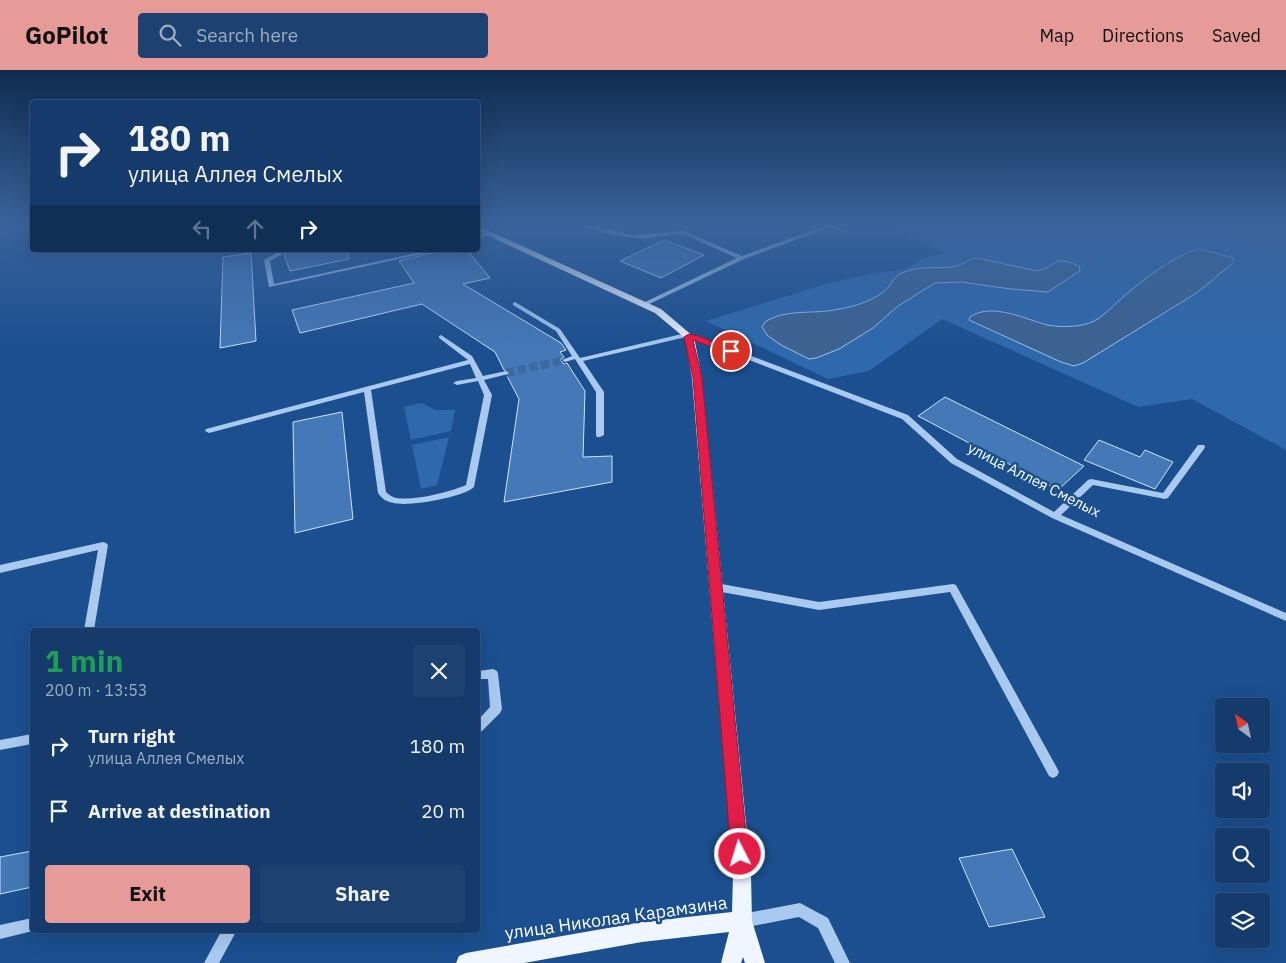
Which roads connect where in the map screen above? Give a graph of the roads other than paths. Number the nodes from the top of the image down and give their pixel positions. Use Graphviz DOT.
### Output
graph roads {
  1 [pos="268,266"];
  2 [pos="365,266"];
  3 [pos="560,266"];
  4 [pos="726,266"];
  5 [pos="515,304"];
  6 [pos="645,304"];
  7 [pos="688,336"];
  8 [pos="441,337"];
  9 [pos="578,358"];
  10 [pos="565,360"];
  11 [pos="472,361"];
  12 [pos="506,373"];
  13 [pos="480,379"];
  14 [pos="457,383"];
  15 [pos="366,389"];
  16 [pos="209,431"];
  17 [pos="600,435"];
  18 [pos="1201,447"];
  19 [pos="1055,516"];
  20 [pos="0,569"];
  21 [pos="716,587"];
  22 [pos="1286,617"];
  23 [pos="89,628"];
  24 [pos="480,675"];
  25 [pos="480,725"];
  26 [pos="30,739"];
  27 [pos="0,745"];
  28 [pos="1053,772"];
  29 [pos="742,921"];
  30 [pos="30,925"];
  31 [pos="0,932"];
  32 [pos="228,933"];
  33 [pos="211,963"];
  34 [pos="466,963"];
  35 [pos="731,963"];
  36 [pos="755,963"];
  37 [pos="842,963"];
  1 -- 2 [label="lane"];
  3 -- 6 [label="main road, улица Аллея Смелых"];
  4 -- 6 [label="street"];
  5 -- 9 [label="street"];
  6 -- 7 [label="main road, улица Аллея Смелых"];
  7 -- 9 [label="lane"];
  7 -- 19 [label="street, улица Аллея Смелых"];
  7 -- 21 [label="main road"];
  8 -- 11 [label="street"];
  9 -- 10 [label="street"];
  9 -- 17 [label="street"];
  11 -- 13 [label="street"];
  11 -- 15 [label="street"];
  12 -- 13 [label="street"];
  13 -- 14 [label="street"];
  13 -- 15 [label="street"];
  15 -- 16 [label="street"];
  18 -- 19 [label="street"];
  19 -- 22 [label="street, улица Аллея Смелых"];
  20 -- 23 [label="street"];
  21 -- 28 [label="street"];
  21 -- 29 [label="main road"];
  24 -- 25 [label="street"];
  26 -- 27 [label="street"];
  29 -- 34 [label="main road, улица Николая Карамзина"];
  29 -- 35 [label="main road"];
  29 -- 36 [label="main road"];
  29 -- 37 [label="street"];
  30 -- 31 [label="lane"];
  32 -- 33 [label="street"];
}
